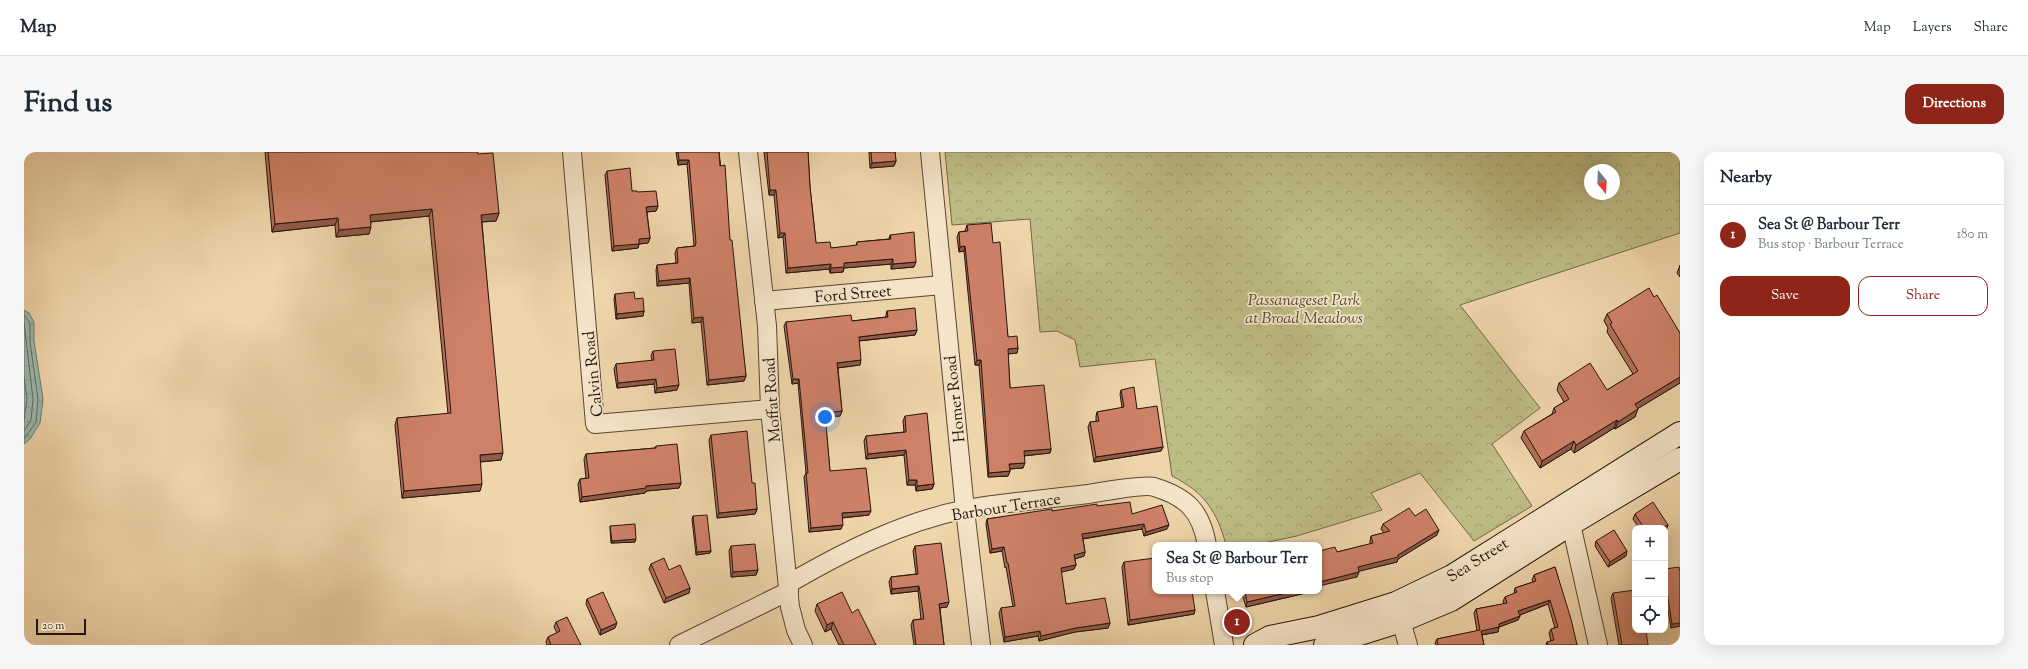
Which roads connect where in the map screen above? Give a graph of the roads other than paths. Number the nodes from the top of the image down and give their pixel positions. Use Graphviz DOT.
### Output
graph roads {
  1 [pos="572,152"];
  2 [pos="748,152"];
  3 [pos="930,152"];
  4 [pos="942,285"];
  5 [pos="764,301"];
  6 [pos="770,409"];
  7 [pos="1680,433"];
  8 [pos="1680,459"];
  9 [pos="965,510"];
  10 [pos="1565,516"];
  11 [pos="1206,542"];
  12 [pos="788,587"];
  13 [pos="1216,594"];
  14 [pos="1398,612"];
  15 [pos="679,645"];
  16 [pos="803,645"];
  17 [pos="981,645"];
  18 [pos="1224,645"];
  19 [pos="1255,645"];
  20 [pos="1325,645"];
  21 [pos="1408,645"];
  22 [pos="1598,645"];
  1 -- 6 [label="street, Calvin Road"];
  2 -- 5 [label="street, Moffat Road"];
  3 -- 4 [label="street, Homer Road"];
  4 -- 5 [label="street, Ford Street"];
  4 -- 9 [label="street, Homer Road"];
  5 -- 6 [label="street, Moffat Road"];
  6 -- 12 [label="street, Moffat Road"];
  7 -- 10 [label="main road, Sea Street"];
  8 -- 10 [label="main road, Sea Street"];
  9 -- 11 [label="street, Barbour Terrace"];
  9 -- 12 [label="street, Barbour Terrace"];
  9 -- 17 [label="street, Homer Road"];
  10 -- 14 [label="main road, Sea Street"];
  10 -- 22 [label="street"];
  12 -- 15 [label="street, Barbour Terrace"];
  12 -- 16 [label="street, Moffat Road"];
  13 -- 18 [label="street"];
  14 -- 19 [label="main road, Sea Street"];
  14 -- 20 [label="main road, Sea Street"];
  14 -- 21 [label="street"];
}
